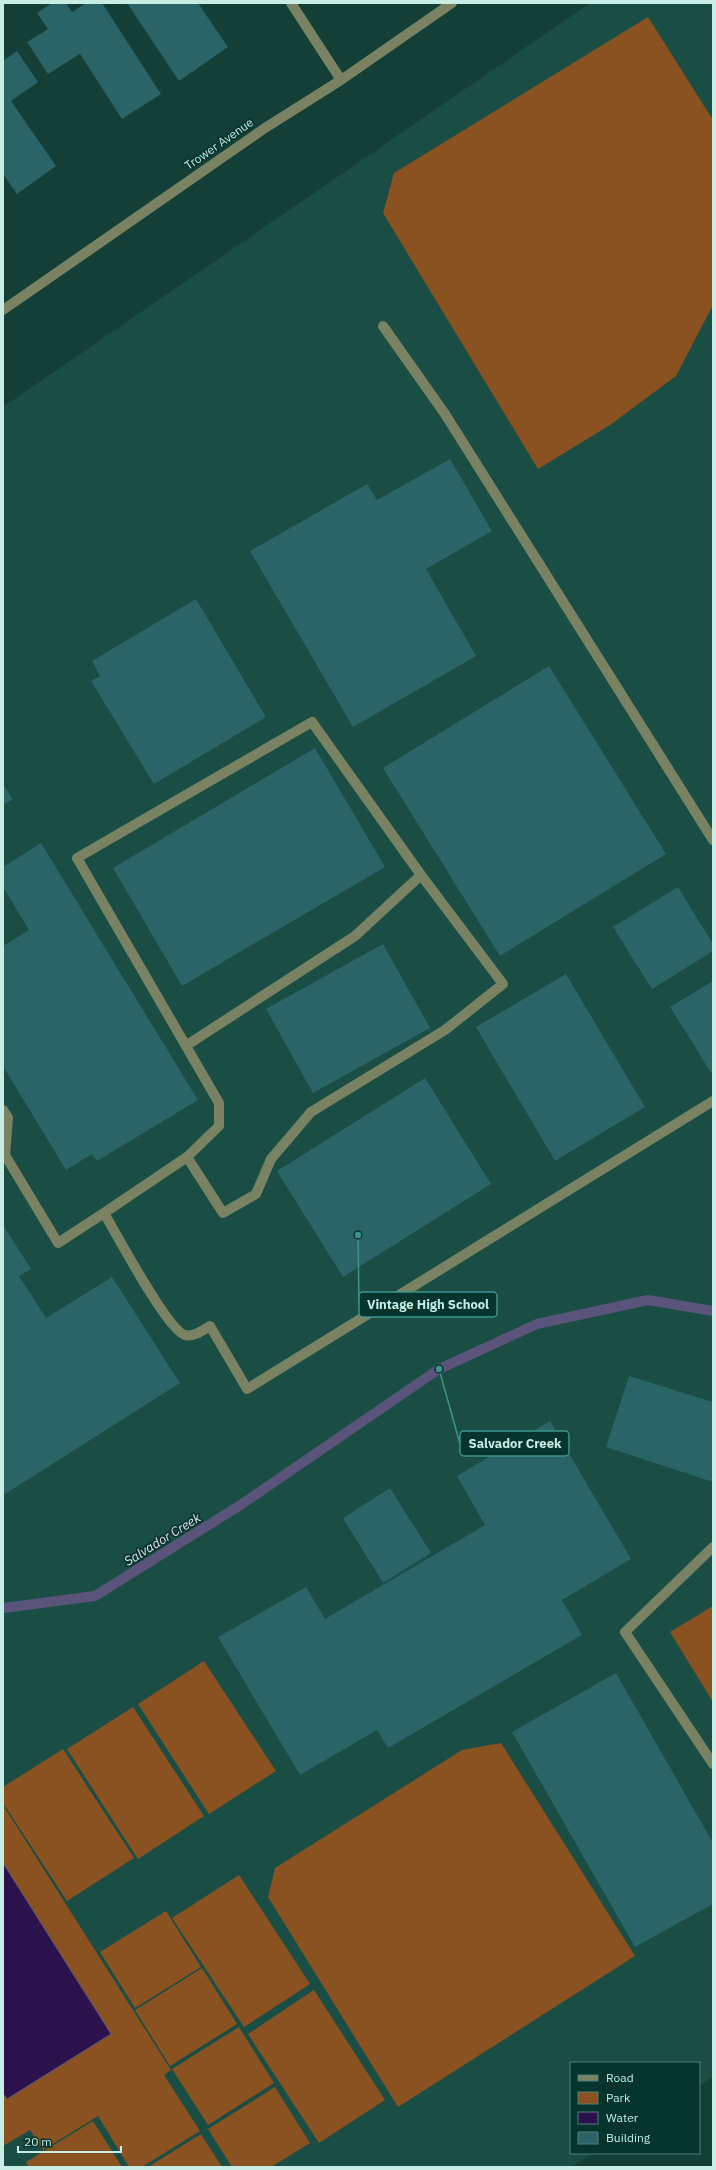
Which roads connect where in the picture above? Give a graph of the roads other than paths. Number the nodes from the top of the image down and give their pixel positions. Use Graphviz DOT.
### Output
graph roads {
  1 [pos="290,3"];
  2 [pos="452,3"];
  3 [pos="341,80"];
  4 [pos="3,310"];
  5 [pos="383,326"];
  6 [pos="713,840"];
  7 [pos="421,875"];
  8 [pos="187,1044"];
  9 [pos="713,1101"];
  10 [pos="3,1110"];
  11 [pos="4,1156"];
  12 [pos="187,1157"];
  13 [pos="104,1213"];
  14 [pos="713,1547"];
  15 [pos="713,1764"];
  1 -- 3 [label="street"];
  2 -- 3 [label="street, Trower Avenue"];
  3 -- 4 [label="street, Trower Avenue"];
  5 -- 6 [label="street"];
  7 -- 8 [label="street"];
  7 -- 8 [label="street"];
  7 -- 12 [label="street"];
  8 -- 12 [label="street"];
  9 -- 13 [label="street"];
  10 -- 11 [label="street"];
  11 -- 13 [label="street"];
  12 -- 13 [label="street"];
  14 -- 15 [label="street"];
}
